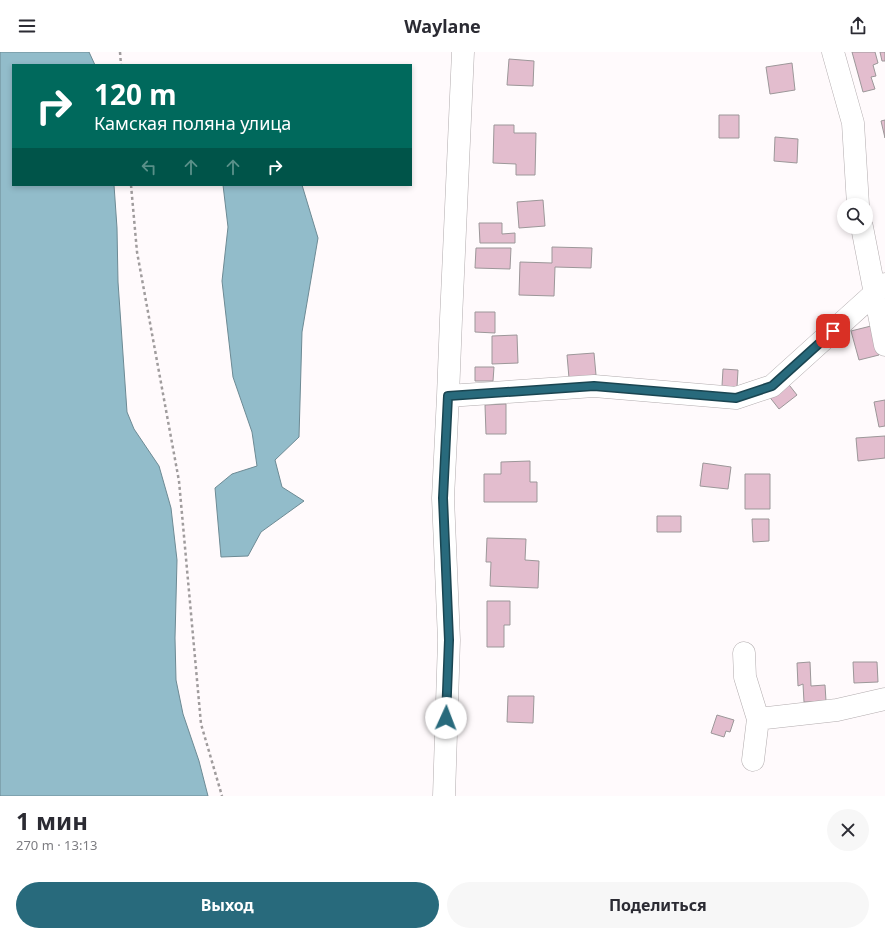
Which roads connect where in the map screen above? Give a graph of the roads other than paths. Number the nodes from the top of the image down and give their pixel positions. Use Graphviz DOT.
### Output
graph roads {
  1 [pos="463,52"];
  2 [pos="833,52"];
  3 [pos="858,198"];
  4 [pos="864,234"];
  5 [pos="880,290"];
  6 [pos="885,345"];
  7 [pos="448,396"];
  8 [pos="744,653"];
  9 [pos="885,699"];
  10 [pos="758,719"];
  11 [pos="753,760"];
  12 [pos="444,796"];
  1 -- 7 [label="street"];
  2 -- 3 [label="street"];
  4 -- 5 [label="street"];
  5 -- 6 [label="street"];
  5 -- 7 [label="street"];
  7 -- 12 [label="street"];
  8 -- 10 [label="street"];
  9 -- 10 [label="street"];
  10 -- 11 [label="street"];
}
